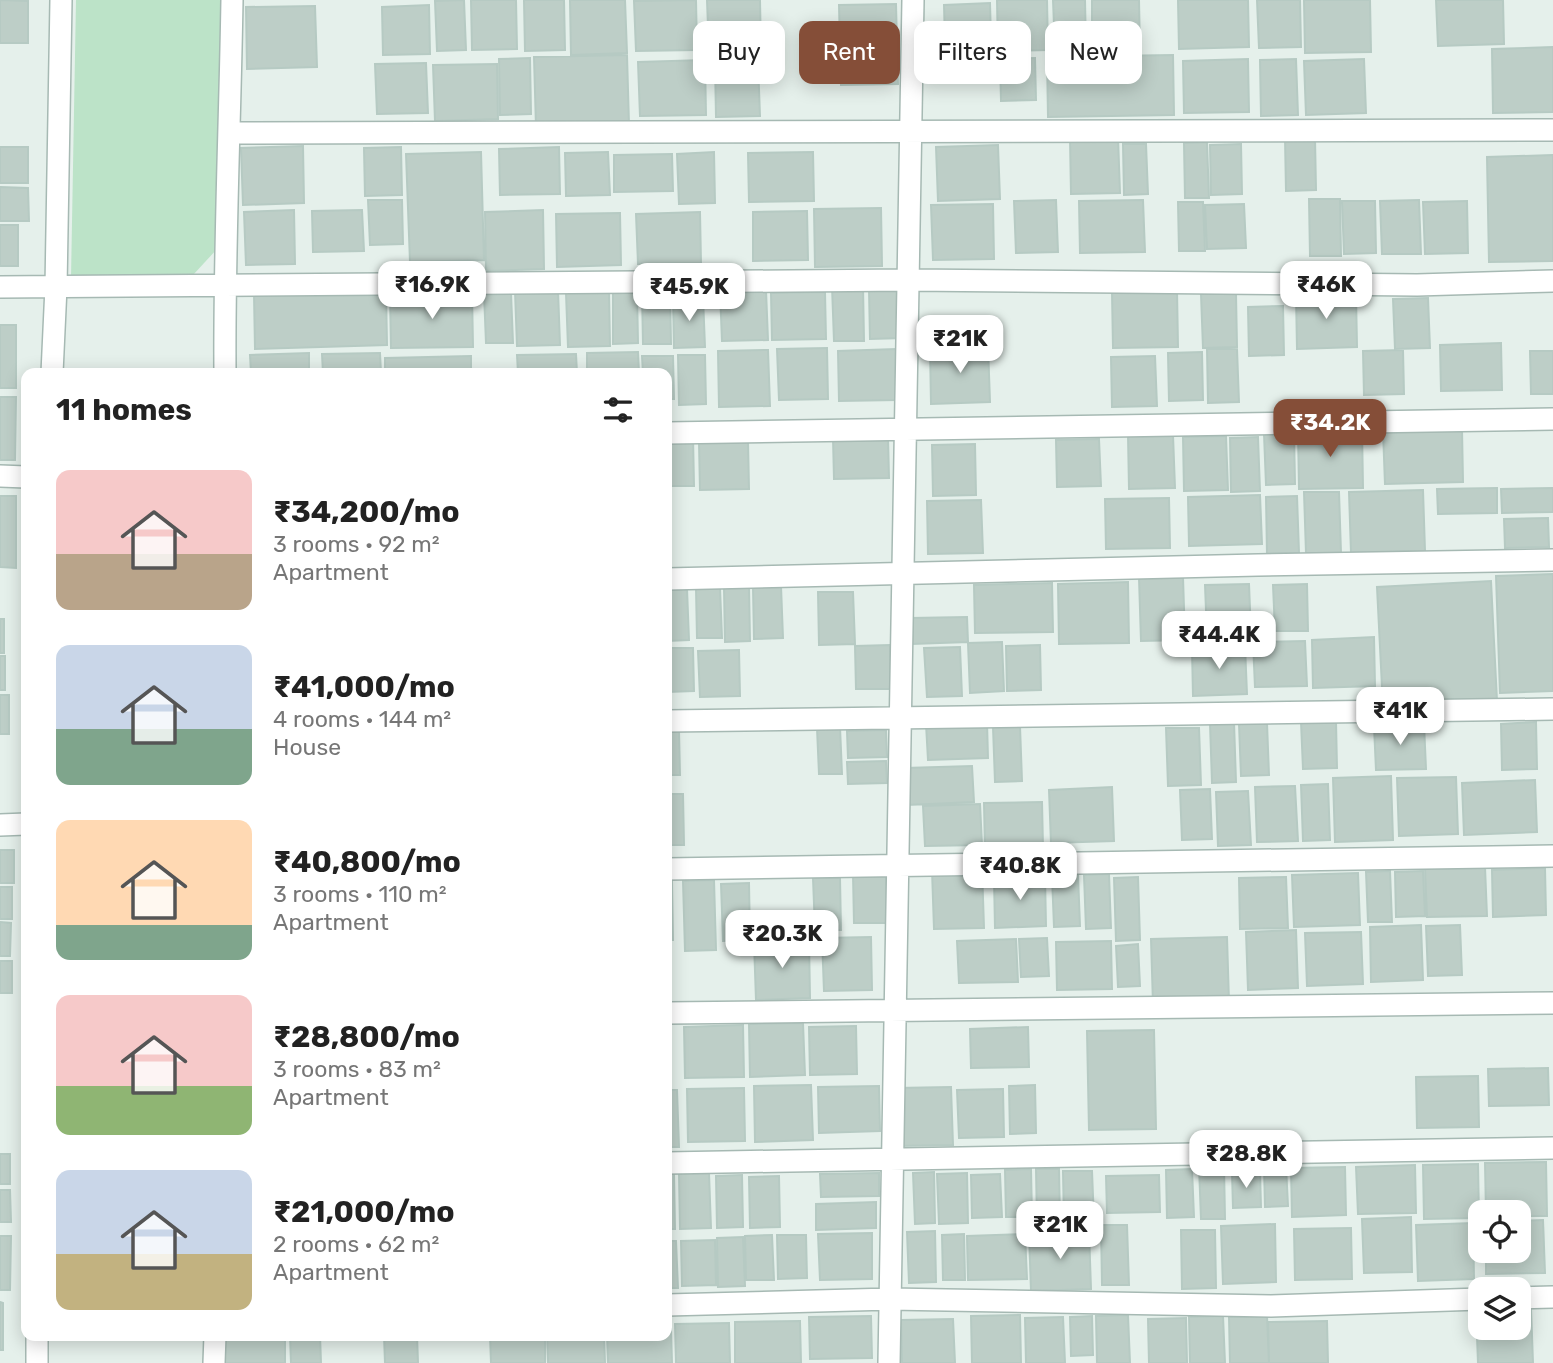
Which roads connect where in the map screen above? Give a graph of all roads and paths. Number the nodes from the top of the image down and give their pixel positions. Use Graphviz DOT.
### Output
graph roads {
  1 [pos="61,0"];
  2 [pos="232,0"];
  3 [pos="914,0"];
  4 [pos="1553,130"];
  5 [pos="911,132"];
  6 [pos="230,133"];
  7 [pos="909,280"];
  8 [pos="1553,281"];
  9 [pos="224,286"];
  10 [pos="0,287"];
  11 [pos="56,287"];
  12 [pos="52,368"];
  13 [pos="225,368"];
  14 [pos="1553,419"];
  15 [pos="906,430"];
  16 [pos="672,433"];
  17 [pos="0,476"];
  18 [pos="21,477"];
  19 [pos="1553,560"];
  20 [pos="903,574"];
  21 [pos="672,579"];
  22 [pos="1553,709"];
  23 [pos="901,718"];
  24 [pos="672,722"];
  25 [pos="21,824"];
  26 [pos="0,825"];
  27 [pos="1553,856"];
  28 [pos="898,866"];
  29 [pos="672,869"];
  30 [pos="1553,1003"];
  31 [pos="895,1009"];
  32 [pos="672,1013"];
  33 [pos="1553,1148"];
  34 [pos="893,1160"];
  35 [pos="672,1163"];
  36 [pos="1553,1297"];
  37 [pos="1531,1298"];
  38 [pos="890,1299"];
  39 [pos="1468,1299"];
  40 [pos="672,1305"];
  41 [pos="37,1341"];
  42 [pos="215,1341"];
  43 [pos="37,1363"];
  44 [pos="214,1363"];
  45 [pos="889,1363"];
  1 -- 11 [label="street"];
  2 -- 6 [label="street"];
  3 -- 5 [label="street"];
  4 -- 5 [label="street"];
  5 -- 6 [label="street"];
  5 -- 7 [label="street"];
  6 -- 9 [label="street"];
  7 -- 8 [label="street"];
  7 -- 9 [label="street"];
  7 -- 15 [label="street"];
  9 -- 11 [label="street"];
  9 -- 13 [label="street"];
  10 -- 11 [label="street"];
  11 -- 12 [label="street"];
  14 -- 15 [label="street"];
  15 -- 16 [label="street"];
  15 -- 20 [label="street"];
  17 -- 18 [label="street"];
  19 -- 20 [label="street"];
  20 -- 21 [label="street"];
  20 -- 23 [label="street"];
  22 -- 23 [label="street"];
  23 -- 24 [label="street"];
  23 -- 28 [label="street"];
  25 -- 26 [label="street"];
  27 -- 28 [label="street"];
  28 -- 29 [label="street"];
  28 -- 31 [label="street"];
  30 -- 31 [label="street"];
  31 -- 32 [label="street"];
  31 -- 34 [label="street"];
  33 -- 34 [label="street"];
  34 -- 35 [label="street"];
  34 -- 38 [label="street"];
  36 -- 37 [label="street"];
  38 -- 39 [label="street"];
  38 -- 40 [label="street"];
  38 -- 45 [label="street"];
  41 -- 43 [label="street"];
  42 -- 44 [label="street"];
}
